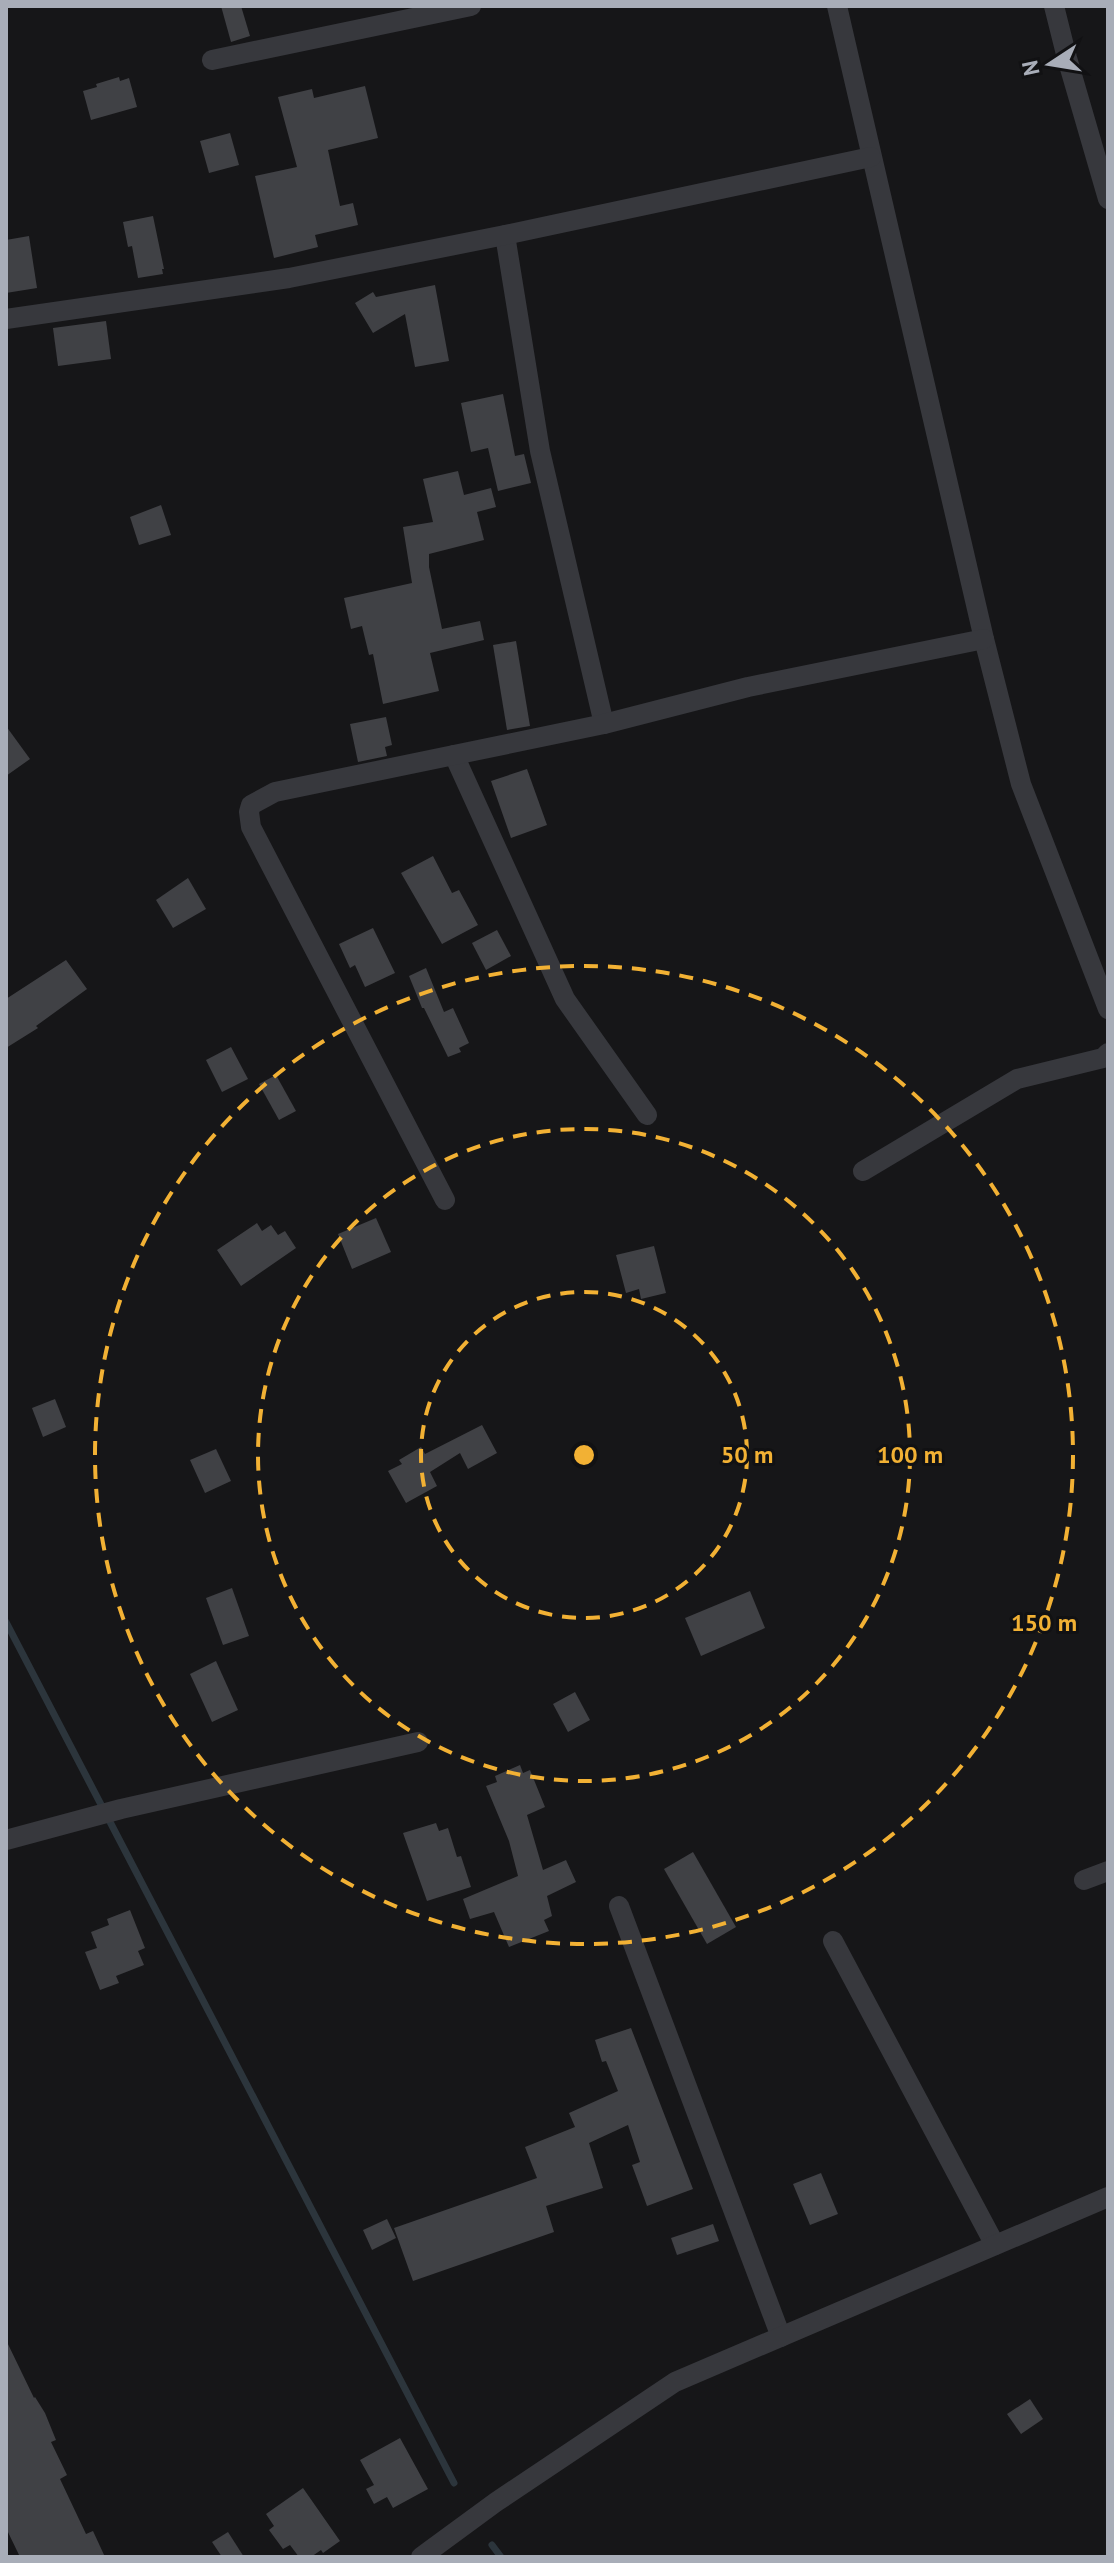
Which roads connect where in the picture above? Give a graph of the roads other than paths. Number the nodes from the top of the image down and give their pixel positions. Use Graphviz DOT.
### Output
graph roads {
  1 [pos="471,6"];
  2 [pos="837,6"];
  3 [pos="1054,6"];
  4 [pos="212,60"];
  5 [pos="871,157"];
  6 [pos="1108,199"];
  7 [pos="505,235"];
  8 [pos="6,319"];
  9 [pos="984,639"];
  10 [pos="604,724"];
  11 [pos="454,755"];
  12 [pos="1108,1009"];
  13 [pos="1108,1053"];
  14 [pos="647,1115"];
  15 [pos="863,1171"];
  16 [pos="445,1200"];
  17 [pos="418,1742"];
  18 [pos="6,1840"];
  19 [pos="1108,1871"];
  20 [pos="1084,1880"];
  21 [pos="619,1906"];
  22 [pos="833,1941"];
  23 [pos="1108,2197"];
  24 [pos="995,2245"];
  25 [pos="781,2337"];
  26 [pos="421,2557"];
  1 -- 4 [label="street"];
  2 -- 5 [label="street"];
  3 -- 6 [label="street"];
  5 -- 7 [label="street"];
  5 -- 9 [label="street"];
  7 -- 8 [label="street"];
  7 -- 10 [label="street"];
  9 -- 10 [label="street"];
  9 -- 12 [label="street"];
  10 -- 11 [label="street"];
  11 -- 14 [label="street"];
  11 -- 16 [label="street"];
  13 -- 15 [label="street"];
  17 -- 18 [label="street"];
  19 -- 20 [label="street"];
  21 -- 25 [label="street"];
  22 -- 24 [label="street"];
  23 -- 24 [label="street"];
  24 -- 25 [label="street"];
  25 -- 26 [label="street"];
}
